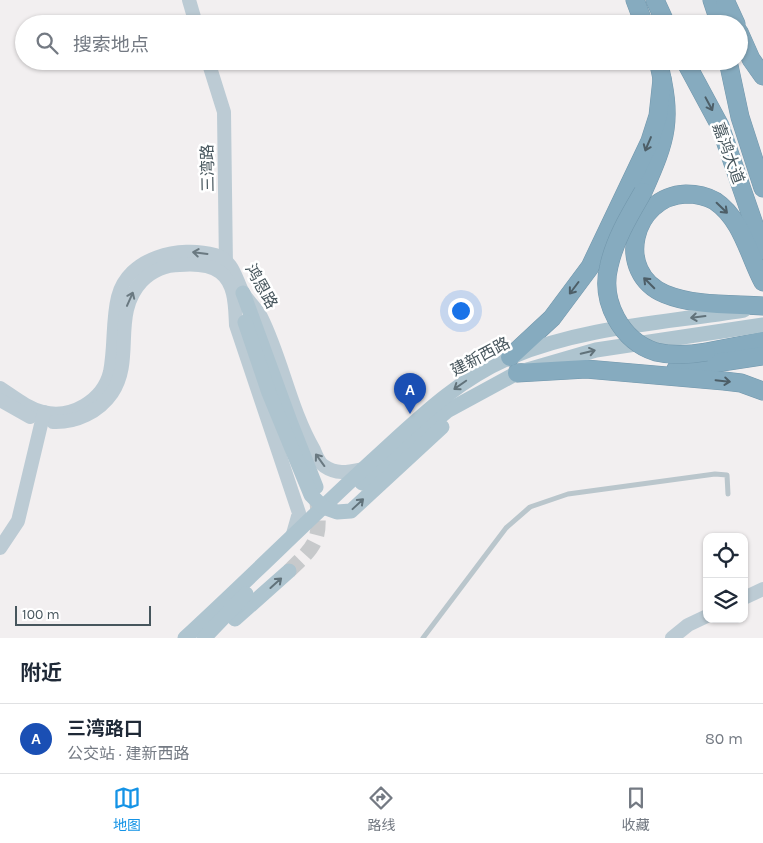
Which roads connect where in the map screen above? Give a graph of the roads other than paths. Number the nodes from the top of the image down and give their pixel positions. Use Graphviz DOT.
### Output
graph roads {
  1 [pos="189,0"];
  2 [pos="636,0"];
  3 [pos="655,0"];
  4 [pos="712,0"];
  5 [pos="726,0"];
  6 [pos="193,15"];
  7 [pos="641,15"];
  8 [pos="662,15"];
  9 [pos="717,15"];
  10 [pos="732,15"];
  11 [pos="748,52"];
  12 [pos="751,59"];
  13 [pos="211,70"];
  14 [pos="660,70"];
  15 [pos="691,70"];
  16 [pos="730,70"];
  17 [pos="763,76"];
  18 [pos="662,79"];
  19 [pos="763,85"];
  20 [pos="763,188"];
  21 [pos="763,250"];
  22 [pos="226,260"];
  23 [pos="226,276"];
  24 [pos="760,277"];
  25 [pos="239,294"];
  26 [pos="763,306"];
  27 [pos="763,325"];
  28 [pos="763,341"];
  29 [pos="763,356"];
  30 [pos="514,365"];
  31 [pos="586,369"];
  32 [pos="0,388"];
  33 [pos="486,388"];
  34 [pos="763,391"];
  35 [pos="0,400"];
  36 [pos="43,416"];
  37 [pos="363,469"];
  38 [pos="316,487"];
  39 [pos="728,494"];
  40 [pos="293,534"];
  41 [pos="0,548"];
  42 [pos="288,571"];
  43 [pos="763,590"];
  44 [pos="748,596"];
  45 [pos="703,618"];
  46 [pos="185,638"];
  47 [pos="204,638"];
  48 [pos="213,638"];
  49 [pos="423,638"];
  50 [pos="672,638"];
  1 -- 6 [label="main road"];
  2 -- 7 [label="highway"];
  3 -- 8 [label="highway"];
  4 -- 9 [label="highway"];
  5 -- 10 [label="highway"];
  11 -- 12 [label="highway"];
  12 -- 17 [label="highway"];
  12 -- 19 [label="highway"];
  13 -- 22 [label="main road, 三湾路"];
  14 -- 18 [label="highway"];
  15 -- 21 [label="highway, 嘉鸿大道, one-way"];
  16 -- 20 [label="highway, 嘉鸿大道"];
  18 -- 28 [label="highway, bridge"];
  18 -- 30 [label="highway, one-way"];
  22 -- 23 [label="main road, 三湾路"];
  22 -- 25 [label="main road, 鸿恩路"];
  22 -- 36 [label="main road, 鸿恩路, one-way"];
  23 -- 25 [label="main road, 鸿恩路"];
  36 -- 23 [label="main road, 鸿恩路, one-way"];
  26 -- 24 [label="highway, one-way"];
  25 -- 33 [label="main road, one-way, bridge"];
  37 -- 25 [label="main road, 鸿恩路, one-way"];
  25 -- 38 [label="main road"];
  25 -- 40 [label="main road, 鸿恩路"];
  26 -- 30 [label="main road, 建新西路, one-way"];
  30 -- 27 [label="main road, 建新西路, one-way"];
  29 -- 31 [label="highway"];
  30 -- 31 [label="highway"];
  30 -- 33 [label="main road, 建新西路"];
  30 -- 37 [label="main road, 建新西路, one-way"];
  31 -- 34 [label="highway, one-way"];
  32 -- 36 [label="main road, 鸿恩路"];
  33 -- 47 [label="main road, 建新西路"];
  35 -- 36 [label="main road, 鸿恩路"];
  36 -- 41 [label="main road"];
  37 -- 40 [label="main road, 建新西路"];
  39 -- 49 [label="lane"];
  40 -- 46 [label="main road, 建新西路"];
  48 -- 42 [label="main road, one-way"];
  43 -- 44 [label="main road"];
  45 -- 50 [label="main road"];
}
